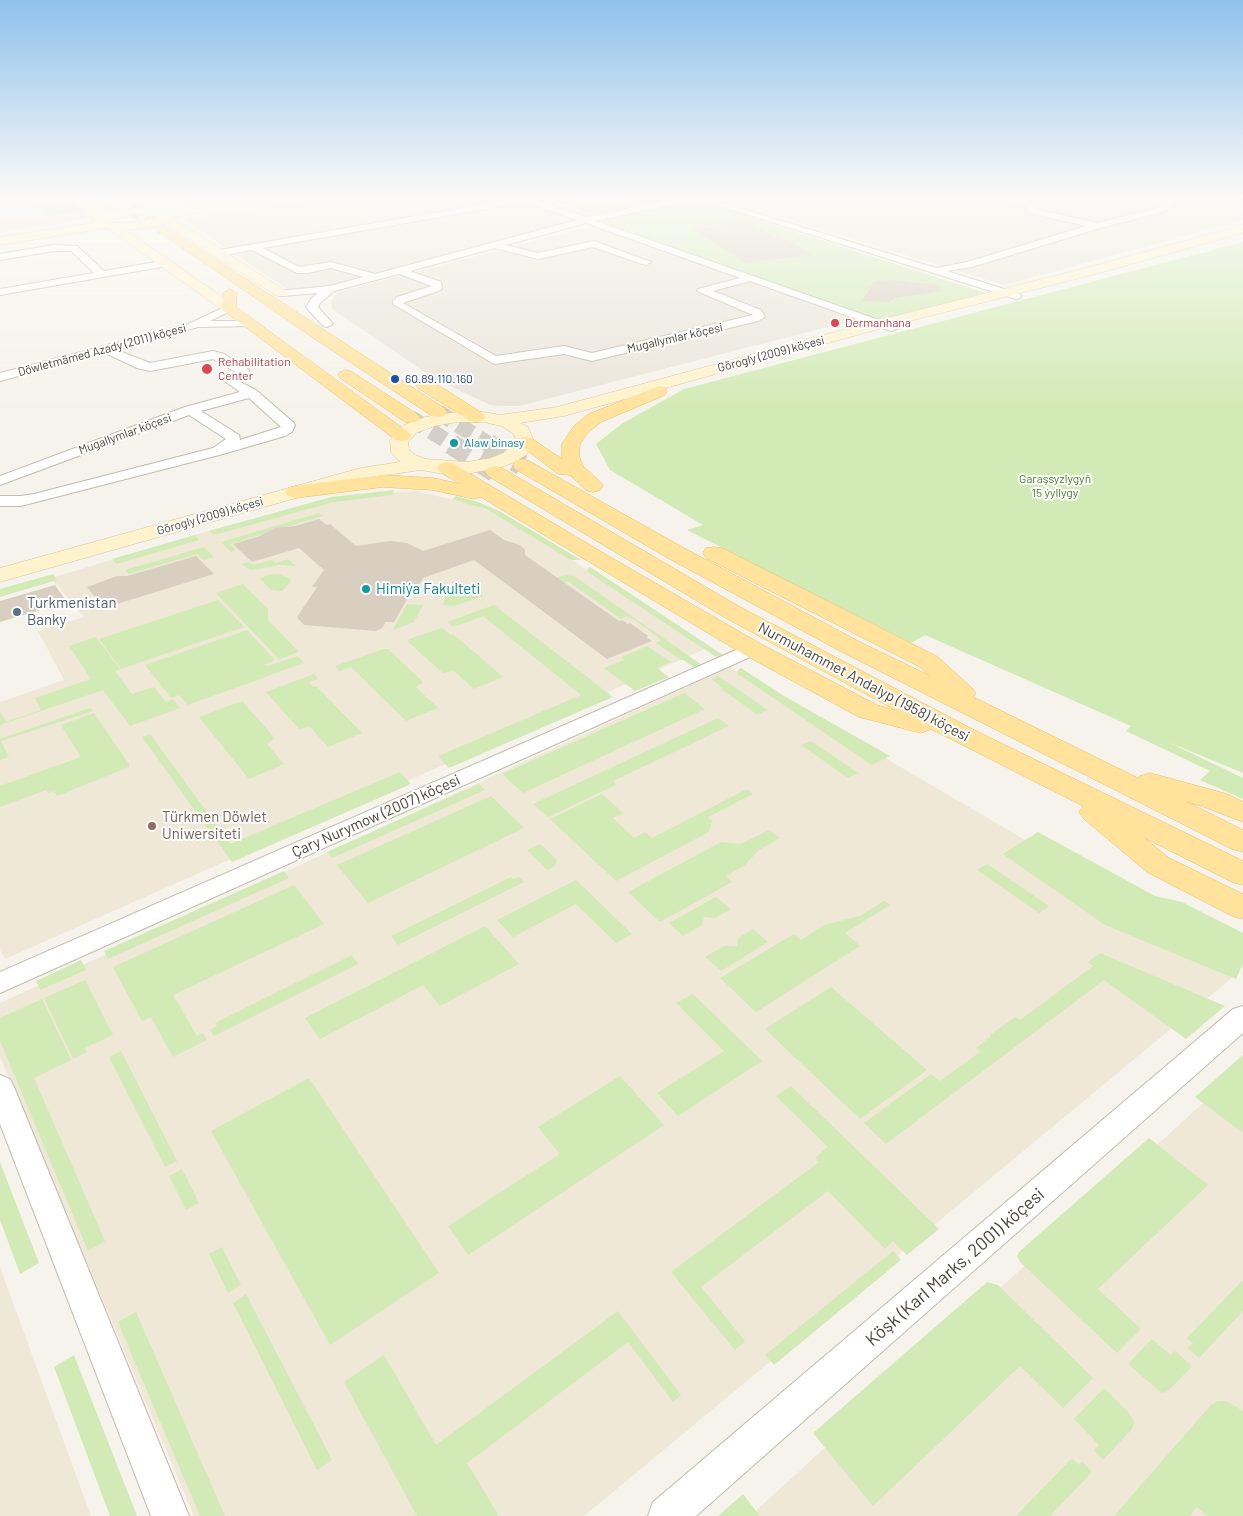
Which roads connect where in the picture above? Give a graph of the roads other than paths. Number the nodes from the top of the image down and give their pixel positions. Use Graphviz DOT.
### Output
graph roads {
  1 [pos="97,270"];
  2 [pos="127,270"];
  3 [pos="178,270"];
  4 [pos="192,270"];
  5 [pos="227,270"];
  6 [pos="246,270"];
  7 [pos="351,270"];
  8 [pos="406,270"];
  9 [pos="728,270"];
  10 [pos="933,270"];
  11 [pos="1098,270"];
  12 [pos="1106,270"];
  13 [pos="401,271"];
  14 [pos="102,274"];
  15 [pos="376,277"];
  16 [pos="751,278"];
  17 [pos="251,289"];
  18 [pos="330,289"];
  19 [pos="0,292"];
  20 [pos="282,294"];
  21 [pos="1011,294"];
  22 [pos="230,300"];
  23 [pos="250,324"];
  24 [pos="192,326"];
  25 [pos="886,326"];
  26 [pos="324,330"];
  27 [pos="293,338"];
  28 [pos="106,349"];
  29 [pos="322,359"];
  30 [pos="338,369"];
  31 [pos="243,371"];
  32 [pos="0,377"];
  33 [pos="232,382"];
  34 [pos="659,391"];
  35 [pos="251,394"];
  36 [pos="190,410"];
  37 [pos="438,412"];
  38 [pos="476,417"];
  39 [pos="411,418"];
  40 [pos="500,420"];
  41 [pos="525,439"];
  42 [pos="400,442"];
  43 [pos="218,450"];
  44 [pos="421,464"];
  45 [pos="522,465"];
  46 [pos="447,468"];
  47 [pos="495,472"];
  48 [pos="0,481"];
  49 [pos="593,486"];
  50 [pos="295,492"];
  51 [pos="0,501"];
  52 [pos="512,506"];
  53 [pos="0,564"];
  54 [pos="0,575"];
  55 [pos="752,649"];
  56 [pos="993,718"];
  57 [pos="966,737"];
  58 [pos="1068,772"];
  59 [pos="1243,813"];
  60 [pos="1243,842"];
  61 [pos="1243,874"];
  62 [pos="1243,908"];
  63 [pos="0,983"];
  64 [pos="1243,1017"];
  65 [pos="0,1088"];
  66 [pos="170,1516"];
  67 [pos="667,1516"];
  1 -- 14 [label="street"];
  2 -- 14 [label="street"];
  3 -- 22 [label="street"];
  4 -- 22 [label="main road"];
  5 -- 17 [label="main road"];
  6 -- 20 [label="street"];
  7 -- 15 [label="street"];
  8 -- 13 [label="street"];
  9 -- 16 [label="street"];
  10 -- 21 [label="street"];
  11 -- 21 [label="street, Görogly (2009) köçesi"];
  12 -- 21 [label="street, Görogly (2009) köçesi"];
  13 -- 15 [label="street"];
  13 -- 16 [label="street, Mugallymlar köçesi"];
  14 -- 19 [label="street"];
  15 -- 18 [label="street"];
  16 -- 25 [label="street"];
  17 -- 20 [label="main road"];
  17 -- 26 [label="main road"];
  18 -- 20 [label="street"];
  18 -- 26 [label="street"];
  20 -- 26 [label="main road"];
  21 -- 25 [label="street, Görogly (2009) köçesi"];
  22 -- 23 [label="main road"];
  22 -- 24 [label="street, Döwletmämed Azady (2011) köçesi"];
  22 -- 27 [label="main road"];
  23 -- 24 [label="street"];
  23 -- 27 [label="main road"];
  23 -- 42 [label="main road"];
  24 -- 28 [label="street, Döwletmämed Azady (2011) köçesi"];
  25 -- 34 [label="street, Görogly (2009) köçesi"];
  25 -- 40 [label="street, Görogly (2009) köçesi"];
  26 -- 37 [label="main road"];
  26 -- 38 [label="main road"];
  27 -- 29 [label="main road"];
  28 -- 31 [label="street"];
  28 -- 32 [label="street, Döwletmämed Azady (2011) köçesi"];
  30 -- 39 [label="main road"];
  33 -- 35 [label="street"];
  34 -- 41 [label="street, Görogly (2009) köçesi"];
  34 -- 49 [label="main road"];
  35 -- 36 [label="street, Mugallymlar köçesi"];
  35 -- 43 [label="street"];
  36 -- 43 [label="street"];
  36 -- 48 [label="street, Mugallymlar köçesi"];
  38 -- 40 [label="street, Görogly (2009) köçesi"];
  38 -- 42 [label="street, Görogly (2009) köçesi"];
  40 -- 41 [label="street"];
  41 -- 46 [label="street"];
  41 -- 49 [label="main road"];
  42 -- 44 [label="street"];
  42 -- 53 [label="street, Görogly (2009) köçesi"];
  43 -- 51 [label="street"];
  44 -- 46 [label="street"];
  44 -- 50 [label="street, Görogly (2009) köçesi"];
  45 -- 56 [label="main road, Nurmuhammet Andalyp (1958) köçesi"];
  46 -- 52 [label="main road"];
  47 -- 57 [label="main road, Nurmuhammet Andalyp (1958) köçesi"];
  49 -- 56 [label="main road"];
  50 -- 52 [label="main road"];
  50 -- 54 [label="street, Görogly (2009) köçesi"];
  52 -- 55 [label="main road"];
  55 -- 57 [label="main road"];
  55 -- 63 [label="street, Çary Nurymow (2007) köçesi"];
  56 -- 58 [label="main road, Nurmuhammet Andalyp (1958) köçesi"];
  57 -- 58 [label="main road, Nurmuhammet Andalyp (1958) köçesi"];
  58 -- 59 [label="main road"];
  58 -- 60 [label="main road, Nurmuhammet Andalyp (1958) köçesi"];
  58 -- 61 [label="main road, Nurmuhammet Andalyp (1958) köçesi"];
  58 -- 62 [label="main road"];
  64 -- 67 [label="street, Köşk (Karl Marks, 2001) köçesi"];
  65 -- 66 [label="street"];
}
